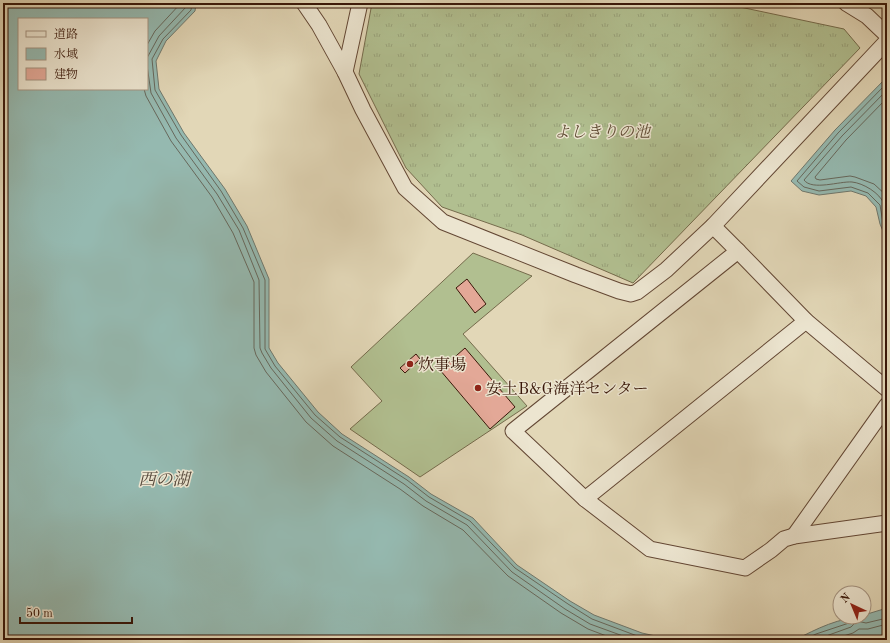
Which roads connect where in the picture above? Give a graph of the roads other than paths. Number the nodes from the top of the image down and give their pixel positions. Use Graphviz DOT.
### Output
graph roads {
  1 [pos="304,3"];
  2 [pos="360,3"];
  3 [pos="846,3"];
  4 [pos="887,35"];
  5 [pos="887,41"];
  6 [pos="345,72"];
  7 [pos="713,226"];
  8 [pos="738,251"];
  9 [pos="806,321"];
  10 [pos="887,389"];
  11 [pos="887,405"];
  12 [pos="585,498"];
  13 [pos="887,524"];
  14 [pos="794,536"];
  1 -- 6 [label="street"];
  2 -- 6 [label="street"];
  3 -- 4 [label="street"];
  5 -- 7 [label="street"];
  6 -- 7 [label="street"];
  7 -- 8 [label="street"];
  8 -- 9 [label="street"];
  8 -- 12 [label="street"];
  9 -- 10 [label="street"];
  9 -- 12 [label="street"];
  11 -- 14 [label="street"];
  12 -- 14 [label="street"];
  13 -- 14 [label="street"];
}
